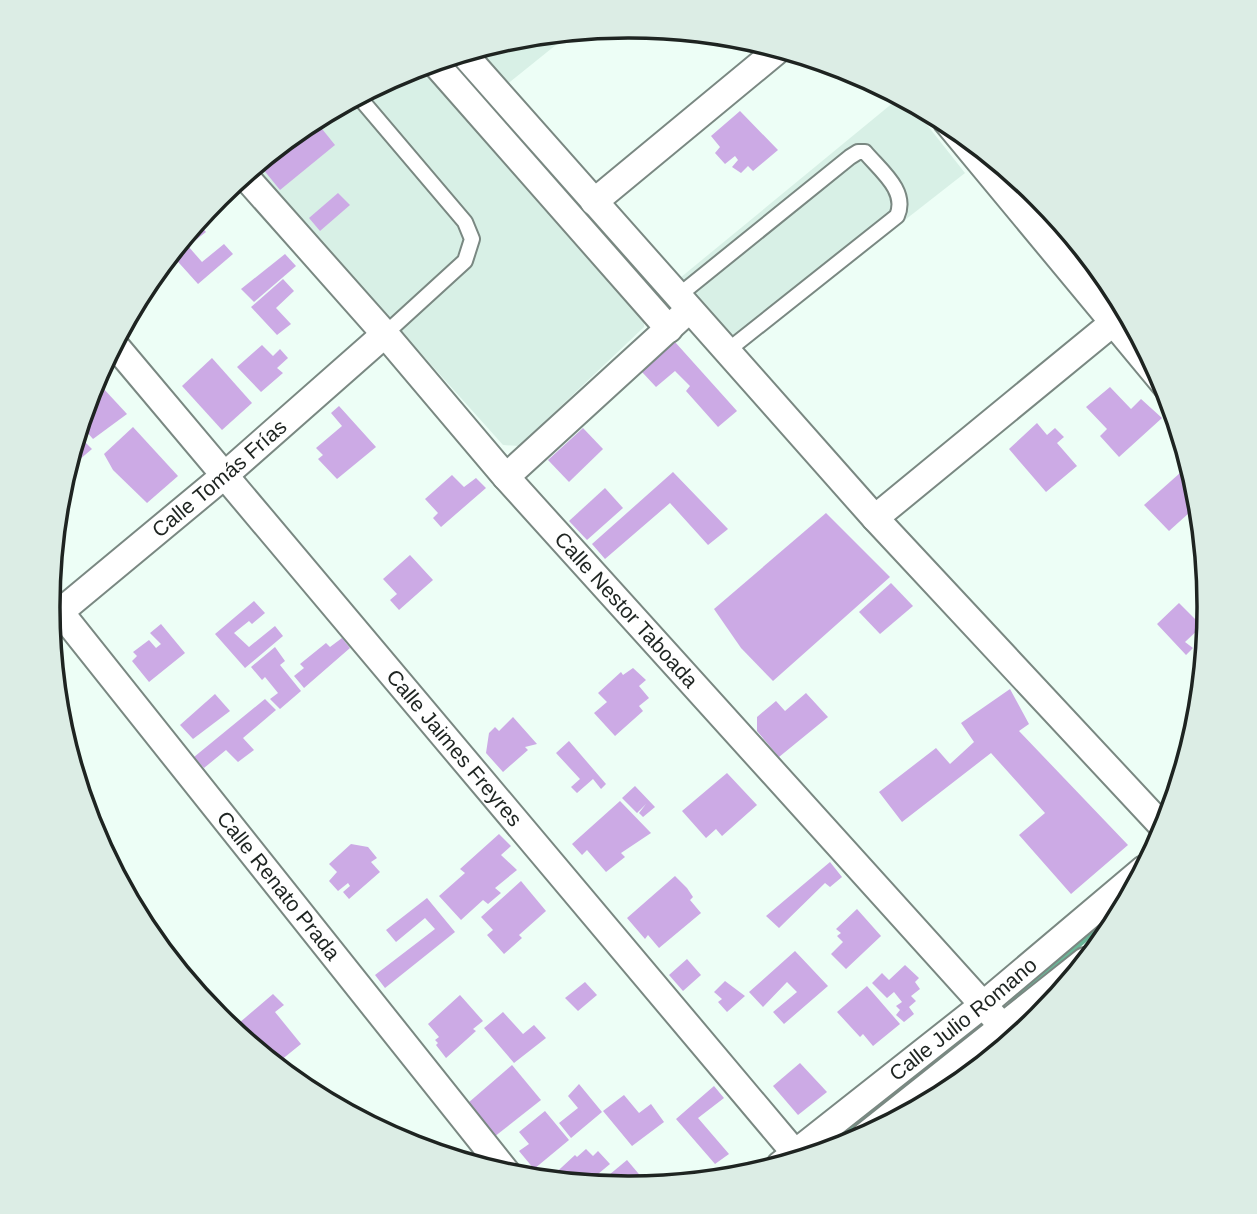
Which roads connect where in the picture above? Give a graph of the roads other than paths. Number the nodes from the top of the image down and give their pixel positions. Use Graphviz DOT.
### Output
graph roads {
  1 [pos="770,57"];
  2 [pos="470,61"];
  3 [pos="442,71"];
  4 [pos="365,104"];
  5 [pos="982,162"];
  6 [pos="251,183"];
  7 [pos="594,202"];
  8 [pos="683,303"];
  9 [pos="1115,314"];
  10 [pos="1119,318"];
  11 [pos="669,328"];
  12 [pos="385,334"];
  13 [pos="727,351"];
  14 [pos="121,352"];
  15 [pos="225,475"];
  16 [pos="506,477"];
  17 [pos="875,518"];
  18 [pos="60,603"];
  19 [pos="60,619"];
  20 [pos="1156,819"];
  21 [pos="1123,886"];
  22 [pos="984,1004"];
  23 [pos="1007,1030"];
  24 [pos="980,1054"];
  25 [pos="939,1083"];
  26 [pos="801,1148"];
  27 [pos="783,1154"];
  28 [pos="497,1160"];
  1 -- 7 [label="street"];
  2 -- 7 [label="street"];
  3 -- 11 [label="street"];
  4 -- 12 [label="lane"];
  5 -- 9 [label="street"];
  6 -- 12 [label="street, Calle Nestor Taboada"];
  7 -- 8 [label="street"];
  8 -- 11 [label="street"];
  8 -- 13 [label="street"];
  8 -- 13 [label="lane"];
  10 -- 17 [label="street"];
  11 -- 16 [label="street"];
  12 -- 15 [label="street, Calle Tomás Frías"];
  12 -- 16 [label="street, Calle Nestor Taboada"];
  13 -- 17 [label="street"];
  14 -- 15 [label="street, Calle Jaimes Freyres"];
  15 -- 18 [label="street, Calle Tomás Frías"];
  15 -- 27 [label="street, Calle Jaimes Freyres"];
  16 -- 22 [label="street, Calle Nestor Taboada"];
  17 -- 20 [label="street"];
  19 -- 28 [label="street, Calle Renato Prada"];
  21 -- 22 [label="street, Calle Julio Romano"];
  22 -- 23 [label="street, Calle Nestor Taboada"];
  22 -- 26 [label="street, Calle Julio Romano"];
  24 -- 25 [label="street, Calle Julio Romano"];
}
